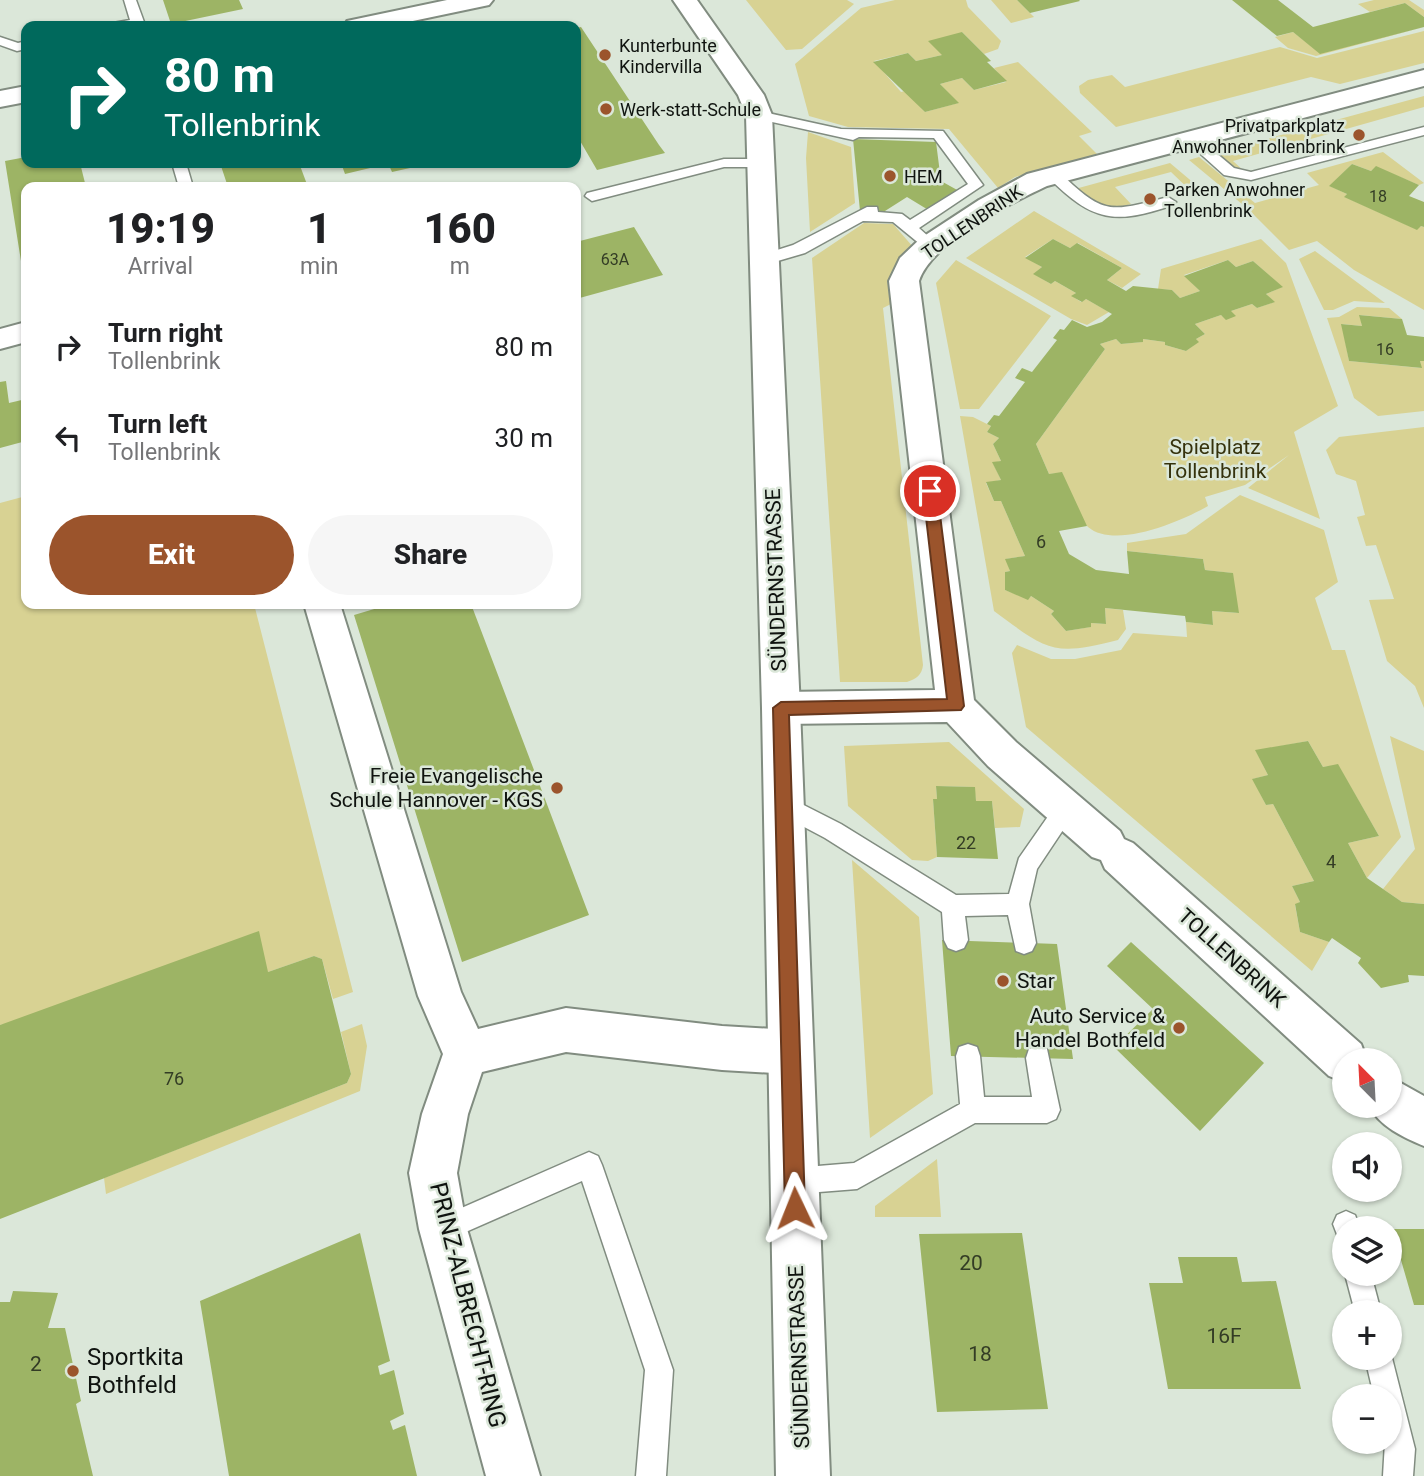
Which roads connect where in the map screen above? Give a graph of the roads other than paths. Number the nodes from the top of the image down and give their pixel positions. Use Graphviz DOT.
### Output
graph roads {
  1 [pos="130,0"];
  2 [pos="481,0"];
  3 [pos="685,0"];
  4 [pos="136,21"];
  5 [pos="380,21"];
  6 [pos="0,41"];
  7 [pos="21,46"];
  8 [pos="1424,78"];
  9 [pos="21,95"];
  10 [pos="0,99"];
  11 [pos="759,116"];
  12 [pos="1424,131"];
  13 [pos="842,134"];
  14 [pos="865,139"];
  15 [pos="1191,139"];
  16 [pos="761,163"];
  17 [pos="1054,175"];
  18 [pos="592,196"];
  19 [pos="1168,202"];
  20 [pos="920,237"];
  21 [pos="764,260"];
  22 [pos="21,333"];
  23 [pos="0,339"];
  24 [pos="324,609"];
  25 [pos="956,706"];
  26 [pos="781,708"];
  27 [pos="782,804"];
  28 [pos="1066,809"];
  29 [pos="1018,904"];
  30 [pos="953,906"];
  31 [pos="956,940"];
  32 [pos="1024,943"];
  33 [pos="1332,1048"];
  34 [pos="790,1052"];
  35 [pos="466,1054"];
  36 [pos="968,1056"];
  37 [pos="1038,1058"];
  38 [pos="1402,1108"];
  39 [pos="973,1110"];
  40 [pos="1424,1123"];
  41 [pos="794,1181"];
  42 [pos="443,1229"];
  43 [pos="1400,1454"];
  44 [pos="513,1476"];
  45 [pos="652,1476"];
  46 [pos="803,1476"];
  47 [pos="1398,1476"];
  1 -- 4 [label="lane"];
  2 -- 5 [label="street"];
  3 -- 11 [label="street, SÜNDERNSTRASSE"];
  6 -- 7 [label="lane"];
  8 -- 15 [label="street, TOLLENBRINK"];
  9 -- 10 [label="street"];
  11 -- 13 [label="lane"];
  11 -- 16 [label="street, SÜNDERNSTRASSE"];
  12 -- 15 [label="lane"];
  13 -- 14 [label="lane"];
  13 -- 20 [label="lane"];
  15 -- 17 [label="street, TOLLENBRINK"];
  16 -- 18 [label="lane"];
  16 -- 21 [label="street, SÜNDERNSTRASSE"];
  17 -- 19 [label="lane"];
  17 -- 20 [label="street, TOLLENBRINK"];
  20 -- 21 [label="lane"];
  20 -- 25 [label="street, TOLLENBRINK"];
  21 -- 26 [label="street, SÜNDERNSTRASSE"];
  22 -- 23 [label="street"];
  24 -- 35 [label="street"];
  25 -- 26 [label="street"];
  25 -- 28 [label="street, TOLLENBRINK"];
  26 -- 27 [label="street, SÜNDERNSTRASSE"];
  27 -- 30 [label="lane"];
  27 -- 34 [label="street, SÜNDERNSTRASSE"];
  28 -- 29 [label="lane"];
  28 -- 33 [label="street, TOLLENBRINK"];
  29 -- 30 [label="lane"];
  29 -- 32 [label="lane"];
  30 -- 31 [label="lane"];
  34 -- 35 [label="street"];
  34 -- 41 [label="street, SÜNDERNSTRASSE"];
  35 -- 42 [label="street, PRINZ-ALBRECHT-RING"];
  36 -- 39 [label="lane"];
  37 -- 39 [label="lane"];
  38 -- 40 [label="street"];
  39 -- 41 [label="lane"];
  41 -- 46 [label="street, SÜNDERNSTRASSE"];
  42 -- 44 [label="street, PRINZ-ALBRECHT-RING"];
  42 -- 45 [label="lane"];
  43 -- 47 [label="lane"];
}
